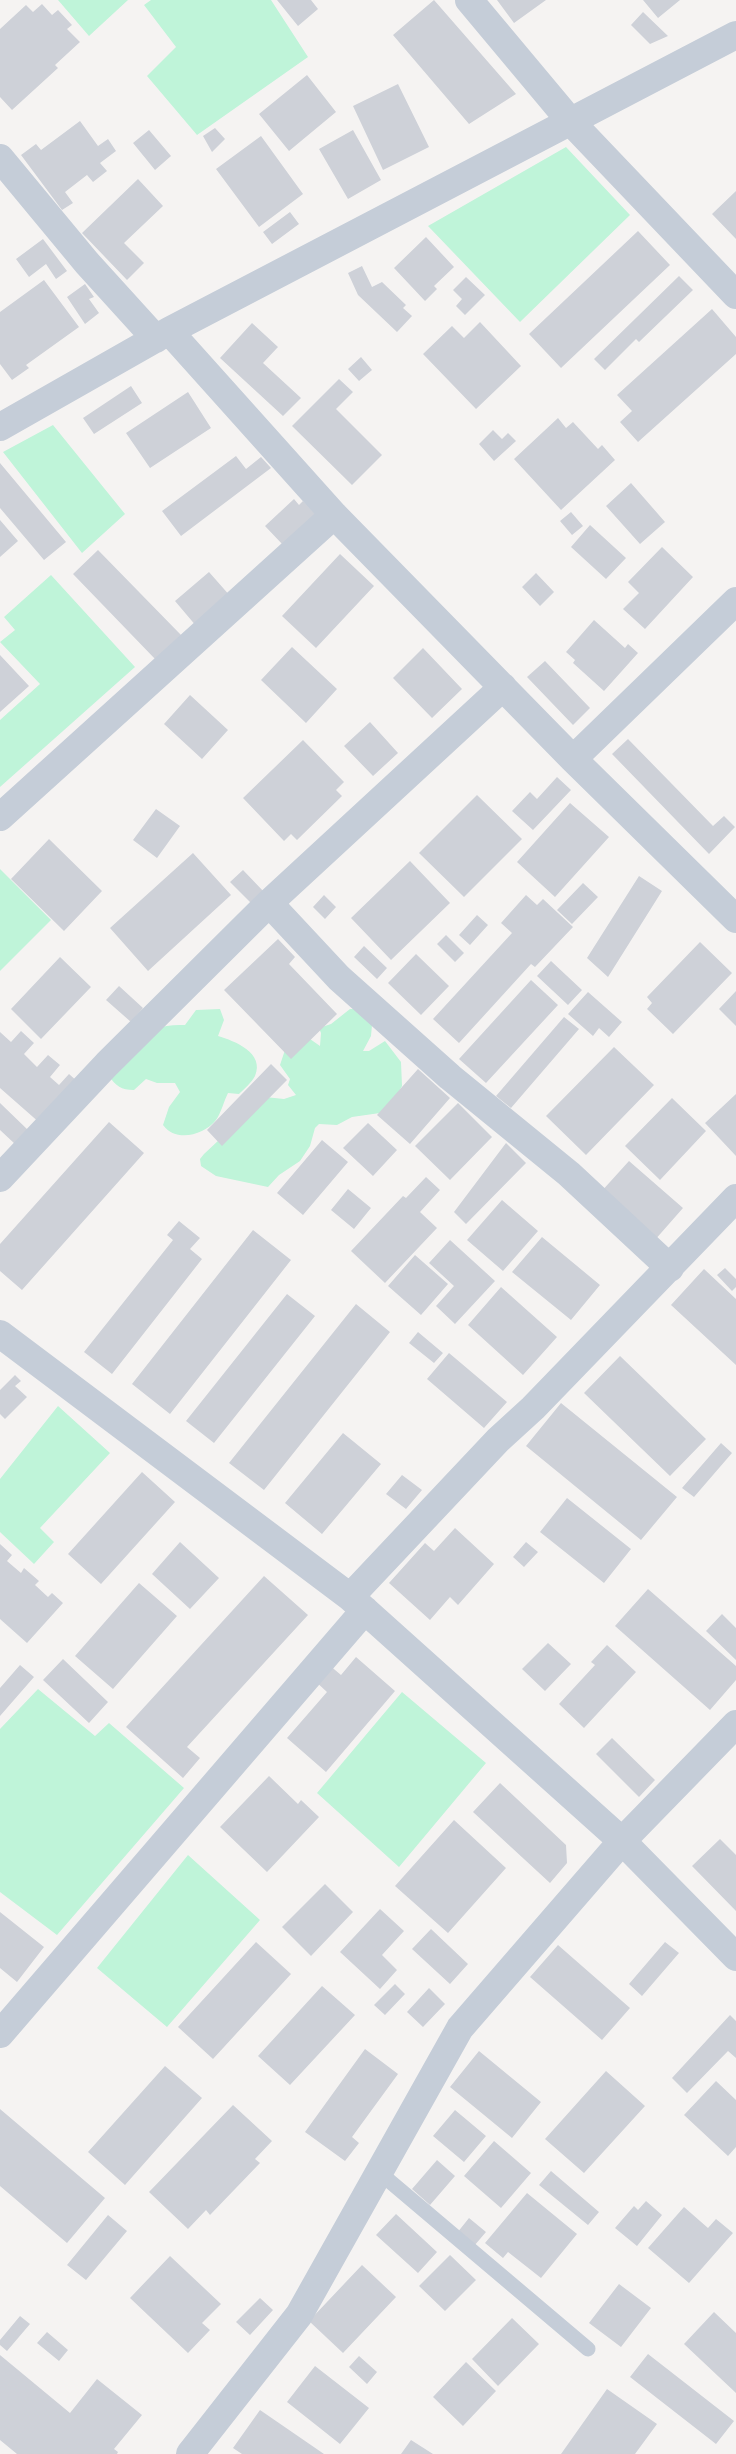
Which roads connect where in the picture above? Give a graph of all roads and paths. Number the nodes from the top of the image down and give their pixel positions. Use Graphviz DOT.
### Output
graph roads {
  1 [pos="469,0"];
  2 [pos="736,35"];
  3 [pos="571,122"];
  4 [pos="0,158"];
  5 [pos="736,295"];
  6 [pos="162,335"];
  7 [pos="0,428"];
  8 [pos="334,515"];
  9 [pos="736,601"];
  10 [pos="502,687"];
  11 [pos="573,759"];
  12 [pos="0,818"];
  13 [pos="269,903"];
  14 [pos="736,919"];
  15 [pos="0,1178"];
  16 [pos="736,1198"];
  17 [pos="670,1268"];
  18 [pos="0,1334"];
  19 [pos="358,1604"];
  20 [pos="736,1724"];
  21 [pos="622,1841"];
  22 [pos="736,1957"];
  23 [pos="0,2034"];
  24 [pos="380,2172"];
  25 [pos="588,2349"];
  26 [pos="190,2454"];
  1 -- 3 [label="street"];
  2 -- 3 [label="street"];
  3 -- 5 [label="street"];
  3 -- 6 [label="street"];
  4 -- 6 [label="street"];
  6 -- 7 [label="street"];
  6 -- 8 [label="street"];
  8 -- 10 [label="street"];
  8 -- 12 [label="street"];
  9 -- 11 [label="street"];
  10 -- 11 [label="street"];
  10 -- 13 [label="street"];
  11 -- 14 [label="street"];
  13 -- 15 [label="street"];
  13 -- 17 [label="street"];
  16 -- 17 [label="street"];
  17 -- 19 [label="street"];
  18 -- 19 [label="street"];
  19 -- 21 [label="street"];
  19 -- 23 [label="street"];
  20 -- 21 [label="street"];
  21 -- 22 [label="street"];
  21 -- 24 [label="street"];
  24 -- 25 [label="lane"];
  24 -- 26 [label="street"];
}
